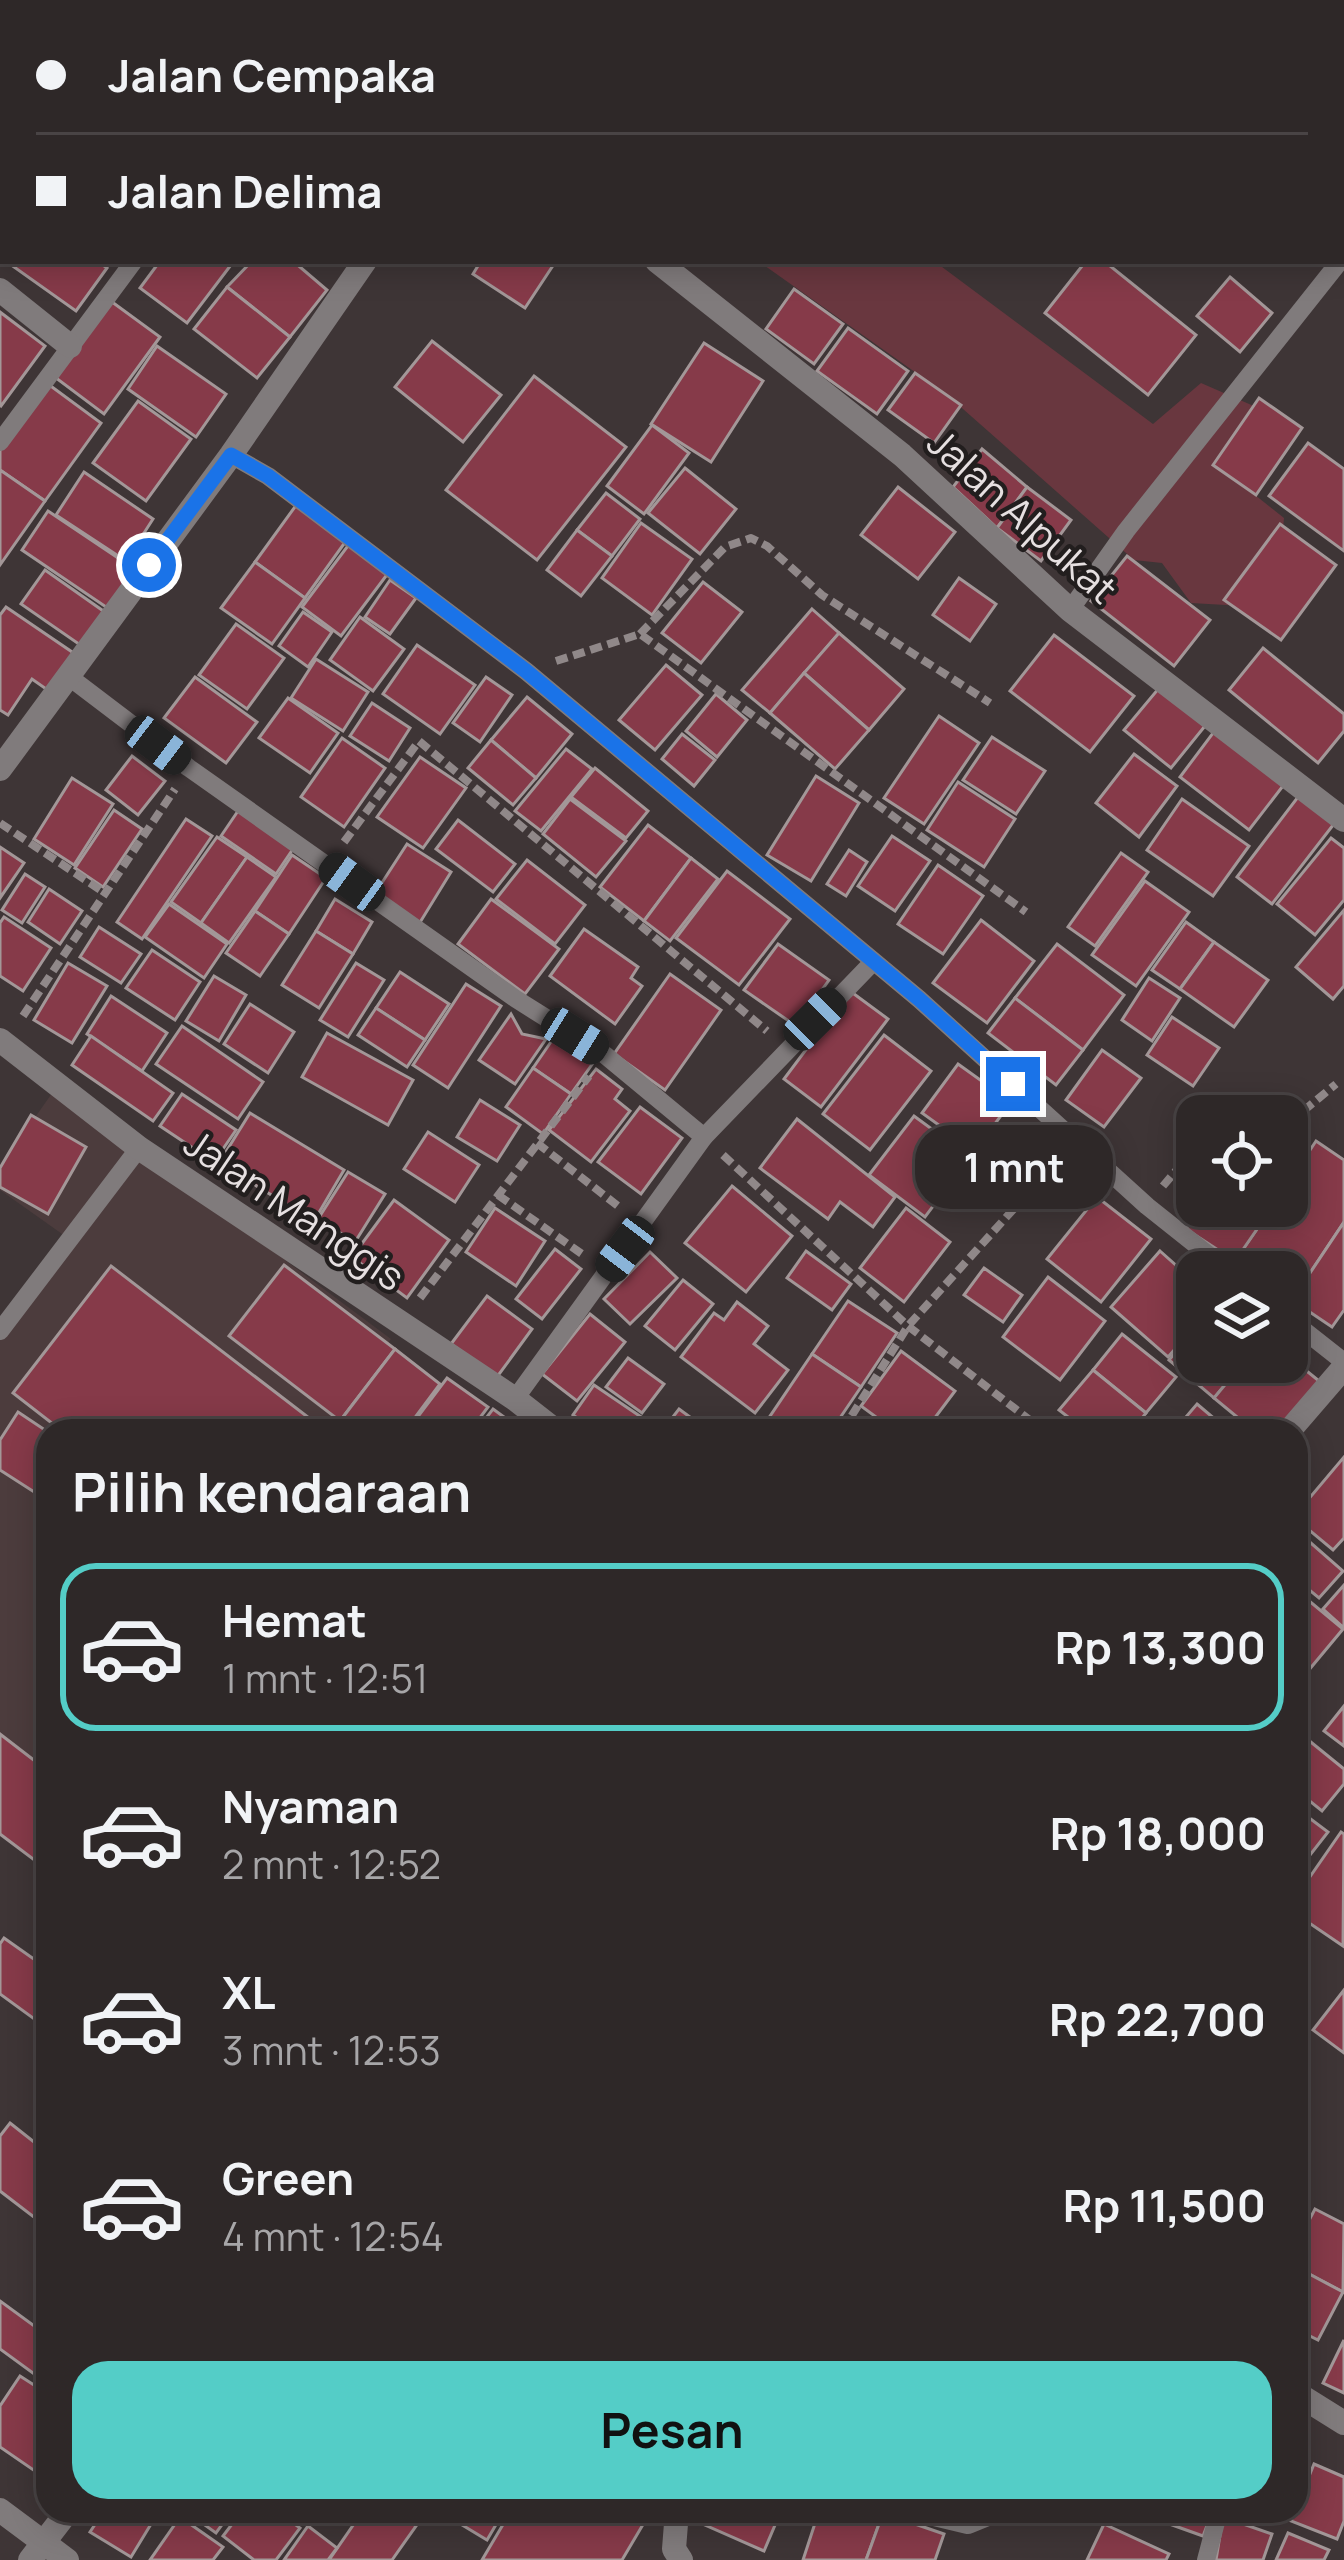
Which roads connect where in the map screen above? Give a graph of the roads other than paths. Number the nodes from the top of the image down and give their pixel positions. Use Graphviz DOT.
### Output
graph roads {
  1 [pos="132,264"];
  2 [pos="363,264"];
  3 [pos="661,264"];
  4 [pos="1338,264"];
  5 [pos="0,290"];
  6 [pos="70,346"];
  7 [pos="0,442"];
  8 [pos="231,455"];
  9 [pos="1070,610"];
  10 [pos="68,676"];
  11 [pos="0,769"];
  12 [pos="1344,820"];
  13 [pos="872,963"];
  14 [pos="2,1041"];
  15 [pos="704,1137"];
  16 [pos="139,1148"];
  17 [pos="1204,1251"];
  18 [pos="0,1331"];
  19 [pos="1308,1335"];
  20 [pos="1344,1365"];
  21 [pos="515,1399"];
  22 [pos="541,1419"];
  23 [pos="1299,1419"];
  24 [pos="1308,2400"];
  25 [pos="1344,2423"];
  26 [pos="0,2510"];
  27 [pos="59,2523"];
  28 [pos="676,2523"];
  29 [pos="1216,2523"];
  30 [pos="37,2551"];
  31 [pos="67,2560"];
  32 [pos="681,2560"];
  33 [pos="1206,2560"];
  1 -- 6 [label="lane"];
  2 -- 8 [label="street"];
  3 -- 9 [label="street, Jalan Alpukat"];
  4 -- 9 [label="lane"];
  5 -- 6 [label="street"];
  6 -- 7 [label="lane"];
  8 -- 10 [label="street"];
  8 -- 13 [label="lane"];
  9 -- 12 [label="street, Jalan Alpukat"];
  10 -- 11 [label="street"];
  10 -- 15 [label="lane"];
  13 -- 15 [label="lane"];
  13 -- 17 [label="lane"];
  14 -- 16 [label="street, Jalan Manggis"];
  15 -- 21 [label="lane"];
  16 -- 18 [label="lane"];
  16 -- 21 [label="street, Jalan Manggis"];
  19 -- 20 [label="lane"];
  20 -- 23 [label="street"];
  21 -- 22 [label="street, Jalan Manggis"];
  24 -- 25 [label="street"];
  26 -- 30 [label="street"];
  27 -- 30 [label="street"];
  28 -- 32 [label="street"];
  29 -- 33 [label="lane"];
  30 -- 31 [label="street"];
}
